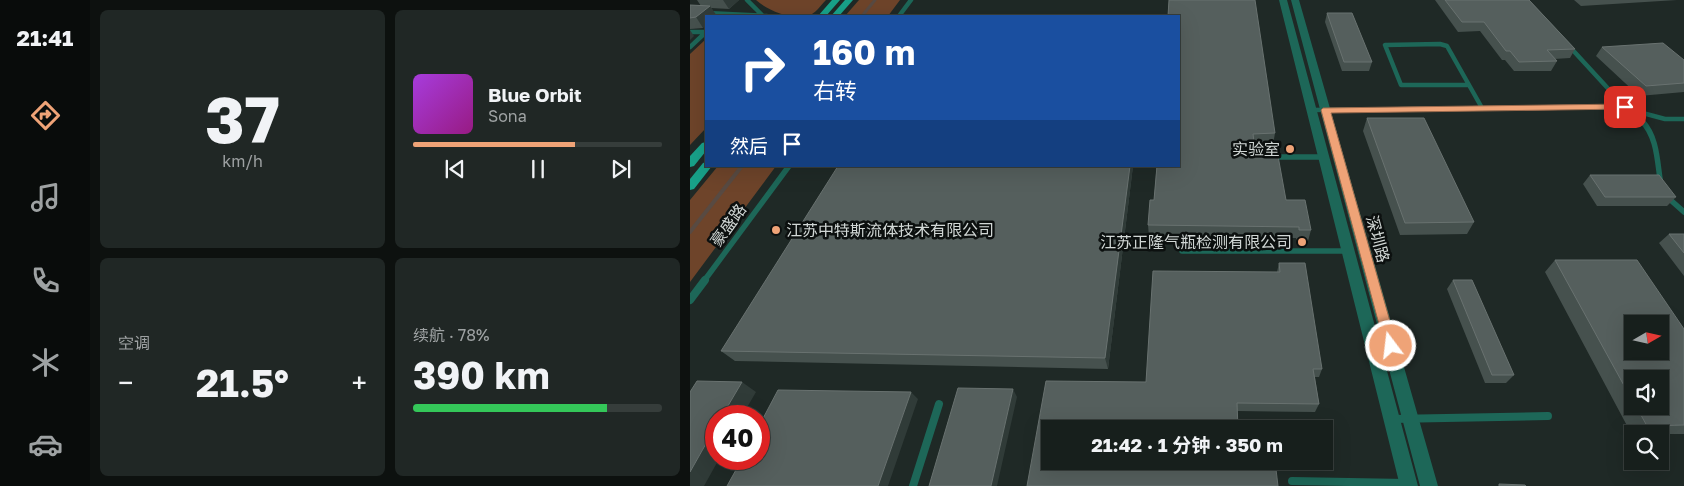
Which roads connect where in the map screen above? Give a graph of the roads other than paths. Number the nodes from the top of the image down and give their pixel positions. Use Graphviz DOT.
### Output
graph roads {
  1 [pos="747,0"];
  2 [pos="836,0"];
  3 [pos="849,0"];
  4 [pos="911,0"];
  5 [pos="1283,0"];
  6 [pos="1295,0"];
  7 [pos="697,12"];
  8 [pos="748,15"];
  9 [pos="764,15"];
  10 [pos="823,15"];
  11 [pos="836,15"];
  12 [pos="900,15"];
  13 [pos="690,32"];
  14 [pos="705,32"];
  15 [pos="705,33"];
  16 [pos="1566,43"];
  17 [pos="690,47"];
  18 [pos="1469,85"];
  19 [pos="1625,107"];
  20 [pos="1482,108"];
  21 [pos="1311,110"];
  22 [pos="1326,110"];
  23 [pos="1684,119"];
  24 [pos="705,146"];
  25 [pos="1260,157"];
  26 [pos="1323,157"];
  27 [pos="690,163"];
  28 [pos="706,167"];
  29 [pos="788,167"];
  30 [pos="690,186"];
  31 [pos="1684,212"];
  32 [pos="1182,251"];
  33 [pos="1348,251"];
  34 [pos="690,300"];
  35 [pos="938,404"];
  36 [pos="1548,416"];
  37 [pos="1391,419"];
  38 [pos="1411,419"];
  39 [pos="1292,481"];
  40 [pos="1408,484"];
  41 [pos="913,486"];
  42 [pos="1430,486"];
  1 -- 9 [label="lane"];
  2 -- 10 [label="main road"];
  3 -- 11 [label="main road"];
  4 -- 12 [label="lane"];
  5 -- 21 [label="street, 深圳路"];
  6 -- 22 [label="street, 深圳路"];
  7 -- 8 [label="lane"];
  13 -- 14 [label="lane"];
  15 -- 17 [label="lane"];
  16 -- 19 [label="lane"];
  18 -- 18 [label="lane"];
  18 -- 20 [label="lane"];
  19 -- 20 [label="lane"];
  19 -- 23 [label="lane"];
  19 -- 31 [label="lane"];
  20 -- 22 [label="lane"];
  21 -- 22 [label="lane"];
  21 -- 26 [label="street, 深圳路"];
  22 -- 38 [label="street, 深圳路"];
  24 -- 27 [label="main road"];
  25 -- 26 [label="lane"];
  26 -- 33 [label="street, 深圳路"];
  28 -- 30 [label="main road"];
  29 -- 34 [label="lane, 豪盛路"];
  32 -- 33 [label="lane"];
  33 -- 37 [label="street, 深圳路"];
  35 -- 41 [label="lane"];
  36 -- 38 [label="lane"];
  37 -- 38 [label="lane"];
  37 -- 40 [label="street, 深圳路"];
  38 -- 42 [label="street, 深圳路"];
  39 -- 40 [label="lane"];
}
